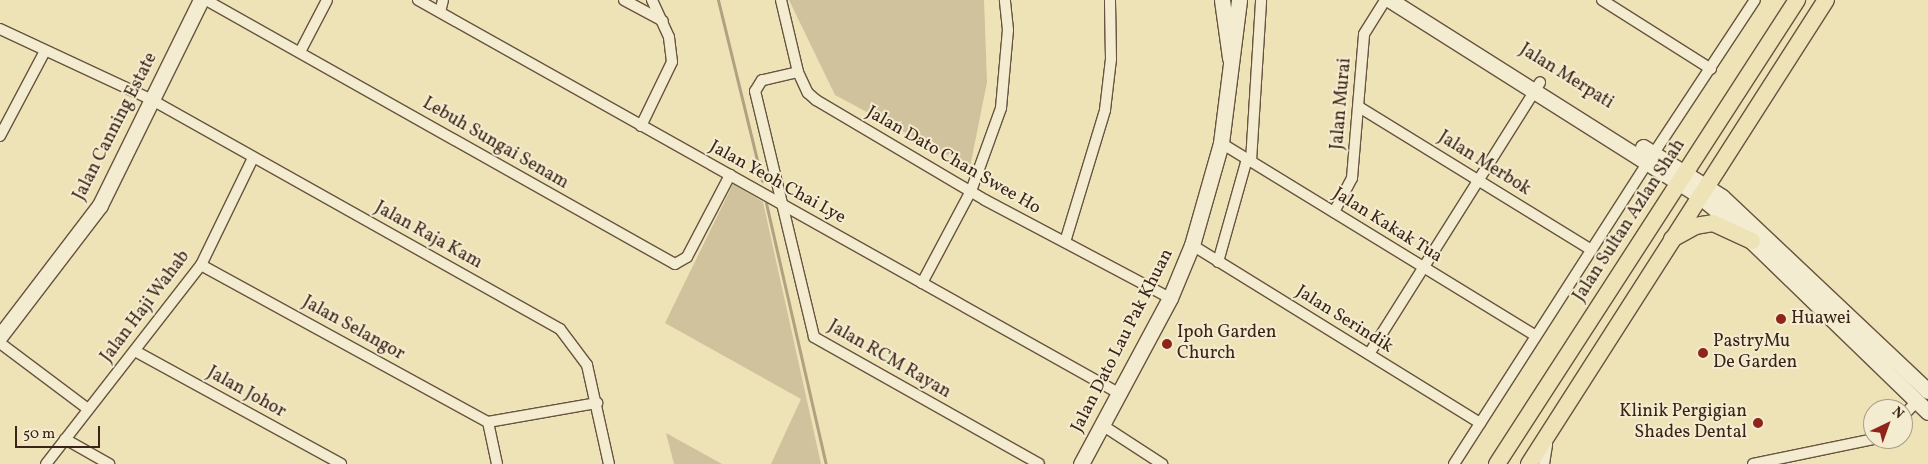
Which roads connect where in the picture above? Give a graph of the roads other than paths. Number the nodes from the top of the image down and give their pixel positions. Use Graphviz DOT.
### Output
graph roads {
  1 [pos="201,0"];
  2 [pos="206,0"];
  3 [pos="327,0"];
  4 [pos="418,0"];
  5 [pos="443,0"];
  6 [pos="624,0"];
  7 [pos="652,0"];
  8 [pos="781,0"];
  9 [pos="1005,0"];
  10 [pos="1110,0"];
  11 [pos="1222,0"];
  12 [pos="1229,0"];
  13 [pos="1239,0"];
  14 [pos="1262,0"];
  15 [pos="1385,0"];
  16 [pos="1390,0"];
  17 [pos="1408,0"];
  18 [pos="1602,0"];
  19 [pos="1755,0"];
  20 [pos="1797,0"];
  21 [pos="1826,0"];
  22 [pos="440,12"];
  23 [pos="663,21"];
  24 [pos="1223,21"];
  25 [pos="0,29"];
  26 [pos="301,50"];
  27 [pos="45,51"];
  28 [pos="1230,58"];
  29 [pos="1493,59"];
  30 [pos="1711,69"];
  31 [pos="798,72"];
  32 [pos="1537,87"];
  33 [pos="152,100"];
  34 [pos="1359,107"];
  35 [pos="641,126"];
  36 [pos="0,136"];
  37 [pos="1221,143"];
  38 [pos="1651,157"];
  39 [pos="253,158"];
  40 [pos="1249,160"];
  41 [pos="730,175"];
  42 [pos="1682,178"];
  43 [pos="1478,180"];
  44 [pos="1702,190"];
  45 [pos="971,191"];
  46 [pos="781,204"];
  47 [pos="1334,212"];
  48 [pos="1668,241"];
  49 [pos="1752,241"];
  50 [pos="1065,242"];
  51 [pos="1192,245"];
  52 [pos="1591,250"];
  53 [pos="1218,262"];
  54 [pos="201,265"];
  55 [pos="1424,267"];
  56 [pos="922,283"];
  57 [pos="1170,298"];
  58 [pos="0,336"];
  59 [pos="1536,336"];
  60 [pos="0,343"];
  61 [pos="135,351"];
  62 [pos="1369,354"];
  63 [pos="1928,391"];
  64 [pos="1120,394"];
  65 [pos="1917,401"];
  66 [pos="597,403"];
  67 [pos="1913,405"];
  68 [pos="88,409"];
  69 [pos="1928,412"];
  70 [pos="488,422"];
  71 [pos="1480,423"];
  72 [pos="1102,425"];
  73 [pos="1549,433"];
  74 [pos="65,440"];
  75 [pos="1863,441"];
  76 [pos="46,464"];
  77 [pos="109,464"];
  78 [pos="341,464"];
  79 [pos="496,464"];
  80 [pos="609,464"];
  81 [pos="1039,464"];
  82 [pos="1081,464"];
  83 [pos="1162,464"];
  84 [pos="1454,464"];
  85 [pos="1497,464"];
  86 [pos="1529,464"];
  87 [pos="1544,464"];
  88 [pos="1752,464"];
  1 -- 33 [label="main road, Jalan Canning Estate"];
  2 -- 26 [label="street, Lebuh Sungai Senam"];
  3 -- 26 [label="street"];
  4 -- 22 [label="street, Jalan Yeoh Chai Lye"];
  5 -- 22 [label="street"];
  6 -- 23 [label="street"];
  7 -- 23 [label="street"];
  8 -- 31 [label="street, Jalan Dato Chan Swee Ho"];
  9 -- 45 [label="street"];
  10 -- 50 [label="street"];
  11 -- 24 [label="main road, Jalan Dato Lau Pak Khuan"];
  12 -- 24 [label="main road"];
  13 -- 28 [label="main road, Jalan Dato Lau Pak Khuan"];
  14 -- 40 [label="street"];
  15 -- 34 [label="street, Jalan Murai"];
  16 -- 29 [label="main road, Jalan Merpati"];
  17 -- 29 [label="main road, Jalan Merpati"];
  18 -- 30 [label="street"];
  19 -- 30 [label="street"];
  20 -- 42 [label="main road, Jalan Sultan Azlan Shah"];
  21 -- 44 [label="main road"];
  22 -- 35 [label="street, Jalan Yeoh Chai Lye"];
  23 -- 35 [label="street"];
  24 -- 28 [label="main road, Jalan Dato Lau Pak Khuan"];
  25 -- 27 [label="street, Jalan Raja Kam"];
  26 -- 41 [label="street, Lebuh Sungai Senam"];
  27 -- 33 [label="street, Jalan Raja Kam"];
  27 -- 36 [label="street"];
  28 -- 37 [label="main road, Jalan Dato Lau Pak Khuan"];
  29 -- 32 [label="main road, Jalan Merpati"];
  30 -- 38 [label="street"];
  31 -- 45 [label="street, Jalan Dato Chan Swee Ho"];
  31 -- 46 [label="street, Jalan RCM Rayan"];
  32 -- 38 [label="main road, Jalan Merpati"];
  32 -- 43 [label="street"];
  33 -- 39 [label="street, Jalan Raja Kam"];
  33 -- 58 [label="main road, Jalan Canning Estate"];
  34 -- 43 [label="street, Jalan Merbok"];
  34 -- 47 [label="street, Jalan Murai"];
  35 -- 41 [label="street, Jalan Yeoh Chai Lye"];
  37 -- 40 [label="street, Jalan Kakak Tua"];
  37 -- 51 [label="main road, Jalan Dato Lau Pak Khuan"];
  38 -- 42 [label="main road, Jalan Merpati"];
  38 -- 52 [label="street"];
  39 -- 54 [label="street, Jalan Haji Wahab"];
  39 -- 66 [label="street, Jalan Raja Kam"];
  40 -- 47 [label="street, Jalan Kakak Tua"];
  40 -- 53 [label="street"];
  41 -- 46 [label="street, Jalan Yeoh Chai Lye"];
  42 -- 44 [label="main road, Jalan Merpati"];
  42 -- 85 [label="main road, Jalan Sultan Azlan Shah"];
  43 -- 52 [label="street, Jalan Merbok"];
  43 -- 55 [label="street"];
  44 -- 48 [label="main road"];
  44 -- 49 [label="main road"];
  44 -- 63 [label="main road"];
  45 -- 50 [label="street, Jalan Dato Chan Swee Ho"];
  45 -- 56 [label="street"];
  46 -- 56 [label="street, Jalan Yeoh Chai Lye"];
  46 -- 81 [label="street, Jalan RCM Rayan"];
  47 -- 55 [label="street, Jalan Kakak Tua"];
  48 -- 49 [label="main road"];
  48 -- 73 [label="main road"];
  49 -- 65 [label="main road"];
  50 -- 57 [label="street, Jalan Dato Chan Swee Ho"];
  51 -- 53 [label="street, Jalan Serindik"];
  51 -- 57 [label="main road, Jalan Dato Lau Pak Khuan"];
  52 -- 59 [label="street"];
  53 -- 62 [label="street, Jalan Serindik"];
  54 -- 61 [label="street, Jalan Haji Wahab"];
  54 -- 70 [label="street, Jalan Selangor"];
  55 -- 59 [label="street, Jalan Kakak Tua"];
  55 -- 62 [label="street"];
  56 -- 64 [label="street, Jalan Yeoh Chai Lye"];
  57 -- 64 [label="main road, Jalan Dato Lau Pak Khuan"];
  59 -- 71 [label="street"];
  60 -- 68 [label="street"];
  61 -- 68 [label="street, Jalan Haji Wahab"];
  61 -- 78 [label="street, Jalan Johor"];
  62 -- 71 [label="street, Jalan Serindik"];
  64 -- 72 [label="main road, Jalan Dato Lau Pak Khuan"];
  65 -- 67 [label="street"];
  65 -- 69 [label="main road"];
  66 -- 70 [label="street"];
  66 -- 80 [label="street, Jalan Raja Kam"];
  68 -- 74 [label="street, Jalan Haji Wahab"];
  70 -- 79 [label="street"];
  71 -- 84 [label="street"];
  72 -- 82 [label="main road, Jalan Dato Lau Pak Khuan"];
  72 -- 83 [label="street"];
  73 -- 86 [label="main road"];
  73 -- 87 [label="street"];
  74 -- 76 [label="street, Jalan Haji Wahab"];
  74 -- 77 [label="street"];
  75 -- 88 [label="street"];
}
